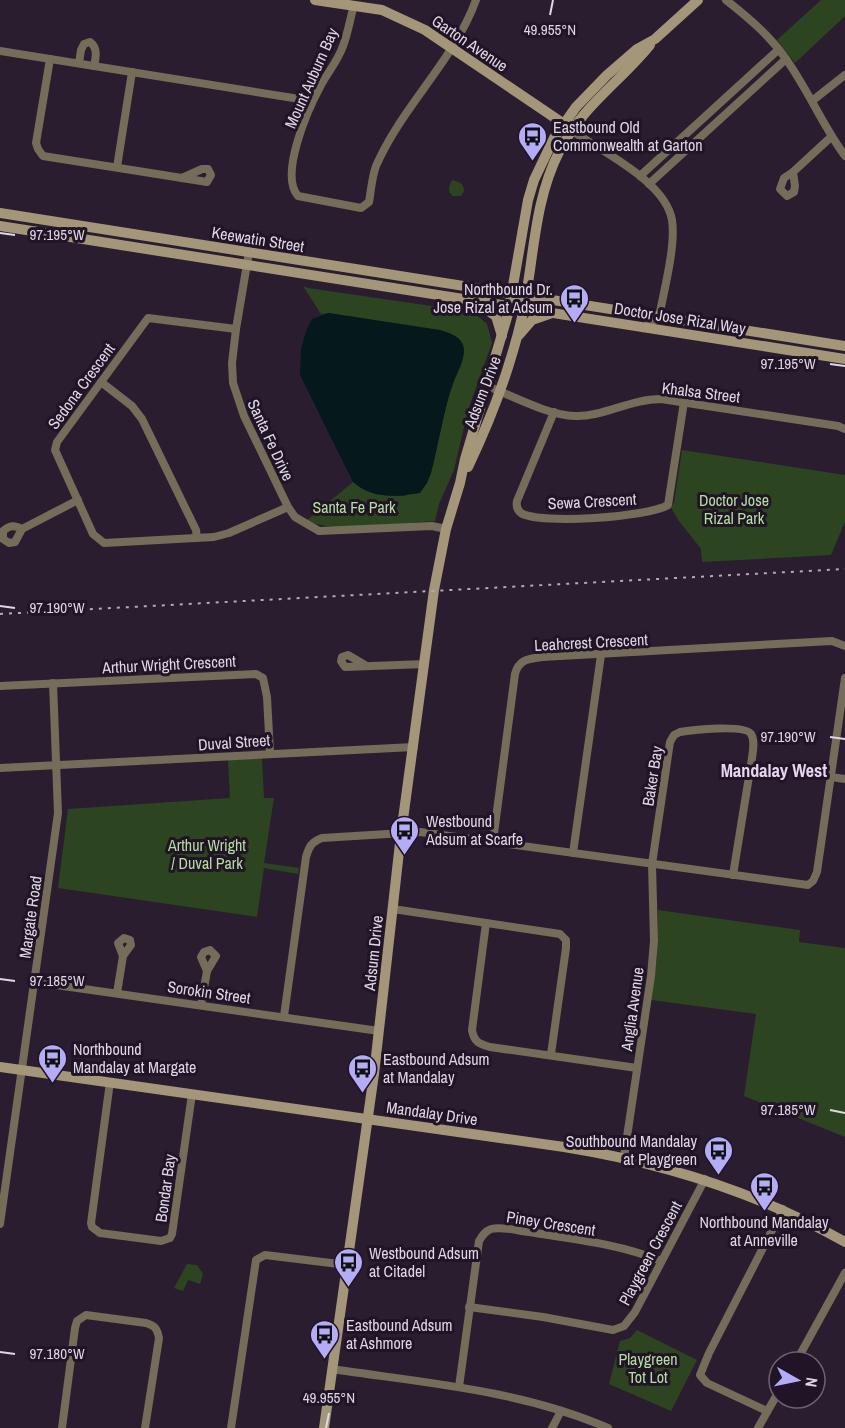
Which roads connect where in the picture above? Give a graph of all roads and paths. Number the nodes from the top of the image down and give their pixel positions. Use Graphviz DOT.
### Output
graph roads {
  1 [pos="315,0"];
  2 [pos="476,0"];
  3 [pos="698,0"];
  4 [pos="726,0"];
  5 [pos="354,5"];
  6 [pos="451,47"];
  7 [pos="778,50"];
  8 [pos="0,51"];
  9 [pos="50,59"];
  10 [pos="786,59"];
  11 [pos="79,63"];
  12 [pos="94,66"];
  13 [pos="132,72"];
  14 [pos="845,75"];
  15 [pos="312,101"];
  16 [pos="812,101"];
  17 [pos="568,128"];
  18 [pos="831,137"];
  19 [pos="845,156"];
  20 [pos="117,167"];
  21 [pos="793,172"];
  22 [pos="640,176"];
  23 [pos="182,178"];
  24 [pos="649,184"];
  25 [pos="0,213"];
  26 [pos="0,226"];
  27 [pos="249,252"];
  28 [pos="247,266"];
  29 [pos="471,299"];
  30 [pos="511,300"];
  31 [pos="525,302"];
  32 [pos="554,312"];
  33 [pos="658,316"];
  34 [pos="644,328"];
  35 [pos="236,329"];
  36 [pos="502,339"];
  37 [pos="516,341"];
  38 [pos="845,346"];
  39 [pos="845,359"];
  40 [pos="100,382"];
  41 [pos="487,386"];
  42 [pos="500,391"];
  43 [pos="684,402"];
  44 [pos="554,412"];
  45 [pos="845,429"];
  46 [pos="460,483"];
  47 [pos="78,500"];
  48 [pos="288,507"];
  49 [pos="22,529"];
  50 [pos="446,529"];
  51 [pos="197,538"];
  52 [pos="845,646"];
  53 [pos="601,655"];
  54 [pos="425,664"];
  55 [pos="366,665"];
  56 [pos="845,678"];
  57 [pos="53,683"];
  58 [pos="0,686"];
  59 [pos="414,747"];
  60 [pos="270,753"];
  61 [pos="56,765"];
  62 [pos="0,768"];
  63 [pos="831,777"];
  64 [pos="845,779"];
  65 [pos="401,834"];
  66 [pos="493,841"];
  67 [pos="573,853"];
  68 [pos="652,864"];
  69 [pos="733,875"];
  70 [pos="393,909"];
  71 [pos="486,923"];
  72 [pos="123,956"];
  73 [pos="207,971"];
  74 [pos="35,982"];
  75 [pos="117,993"];
  76 [pos="201,1005"];
  77 [pos="284,1016"];
  78 [pos="379,1030"];
  79 [pos="551,1054"];
  80 [pos="0,1067"];
  81 [pos="637,1068"];
  82 [pos="22,1070"];
  83 [pos="110,1082"];
  84 [pos="192,1094"];
  85 [pos="368,1119"];
  86 [pos="624,1157"];
  87 [pos="705,1179"];
  88 [pos="783,1209"];
  89 [pos="0,1224"];
  90 [pos="845,1242"];
  91 [pos="662,1261"];
  92 [pos="347,1266"];
  93 [pos="845,1273"];
  94 [pos="469,1307"];
  95 [pos="803,1350"];
  96 [pos="332,1369"];
  97 [pos="459,1387"];
  98 [pos="561,1411"];
  99 [pos="767,1411"];
  100 [pos="62,1428"];
  101 [pos="145,1428"];
  102 [pos="231,1428"];
  103 [pos="324,1428"];
  104 [pos="552,1428"];
  105 [pos="608,1428"];
  106 [pos="758,1428"];
  1 -- 5 [label="street, Garton Avenue"];
  2 -- 6 [label="street, Mount Auburn Bay"];
  3 -- 17 [label="street"];
  4 -- 7 [label="street"];
  5 -- 6 [label="street, Garton Avenue"];
  5 -- 15 [label="street, Mount Auburn Bay"];
  6 -- 15 [label="street, Mount Auburn Bay"];
  6 -- 17 [label="street, Garton Avenue"];
  7 -- 10 [label="street"];
  7 -- 22 [label="street"];
  8 -- 9 [label="street"];
  9 -- 11 [label="street"];
  9 -- 20 [label="street"];
  10 -- 16 [label="street"];
  10 -- 24 [label="street"];
  11 -- 12 [label="street"];
  11 -- 12 [label="street"];
  12 -- 13 [label="street"];
  13 -- 15 [label="street"];
  13 -- 20 [label="street"];
  14 -- 16 [label="street"];
  16 -- 18 [label="street"];
  17 -- 22 [label="street"];
  17 -- 30 [label="street, Adsum Drive"];
  17 -- 31 [label="street, Adsum Drive"];
  18 -- 19 [label="street"];
  18 -- 21 [label="street"];
  20 -- 23 [label="street"];
  22 -- 24 [label="street"];
  24 -- 33 [label="street"];
  25 -- 27 [label="street, Keewatin Street"];
  26 -- 28 [label="street, Keewatin Street"];
  27 -- 28 [label="street, Santa Fe Drive"];
  27 -- 30 [label="street, Keewatin Street"];
  28 -- 29 [label="street, Keewatin Street"];
  28 -- 35 [label="street, Santa Fe Drive"];
  29 -- 30 [label="street, Keewatin Street"];
  29 -- 36 [label="street"];
  30 -- 31 [label="street, Doctor Jose Rizal Way"];
  30 -- 36 [label="street, Adsum Drive"];
  31 -- 32 [label="street, Doctor Jose Rizal Way"];
  31 -- 33 [label="street, Doctor Jose Rizal Way"];
  31 -- 37 [label="street, Adsum Drive"];
  32 -- 34 [label="street, Doctor Jose Rizal Way"];
  32 -- 37 [label="street"];
  33 -- 34 [label="street"];
  33 -- 38 [label="street, Doctor Jose Rizal Way"];
  34 -- 39 [label="street, Doctor Jose Rizal Way"];
  35 -- 40 [label="street, Sedona Crescent"];
  35 -- 48 [label="street, Santa Fe Drive"];
  36 -- 41 [label="street, Adsum Drive"];
  37 -- 42 [label="street, Adsum Drive"];
  40 -- 47 [label="street, Sedona Crescent"];
  40 -- 51 [label="street"];
  41 -- 42 [label="street, Khalsa Street"];
  41 -- 46 [label="street, Adsum Drive"];
  42 -- 44 [label="street, Khalsa Street"];
  42 -- 46 [label="street, Adsum Drive"];
  43 -- 44 [label="street, Khalsa Street"];
  43 -- 44 [label="street, Sewa Crescent"];
  43 -- 45 [label="street, Khalsa Street"];
  46 -- 50 [label="street, Adsum Drive"];
  47 -- 49 [label="street"];
  47 -- 51 [label="street, Sedona Crescent"];
  48 -- 50 [label="street, Santa Fe Drive"];
  48 -- 51 [label="street, Sedona Crescent"];
  50 -- 54 [label="street, Adsum Drive"];
  52 -- 53 [label="street, Leahcrest Crescent"];
  53 -- 66 [label="street, Leahcrest Crescent"];
  53 -- 67 [label="street"];
  54 -- 55 [label="street"];
  54 -- 59 [label="street, Adsum Drive"];
  56 -- 63 [label="street"];
  57 -- 58 [label="street, Arthur Wright Crescent"];
  57 -- 60 [label="street, Arthur Wright Crescent"];
  57 -- 61 [label="street, Margate Road"];
  59 -- 60 [label="street, Duval Street"];
  59 -- 65 [label="street, Adsum Drive"];
  60 -- 61 [label="street, Duval Street"];
  61 -- 62 [label="street"];
  61 -- 74 [label="street, Margate Road"];
  63 -- 64 [label="street"];
  63 -- 69 [label="street"];
  65 -- 66 [label="street"];
  65 -- 70 [label="street, Adsum Drive"];
  65 -- 77 [label="street"];
  66 -- 67 [label="street"];
  67 -- 68 [label="street"];
  68 -- 69 [label="street"];
  68 -- 69 [label="street, Baker Bay"];
  68 -- 81 [label="street, Anglia Avenue"];
  70 -- 71 [label="street"];
  70 -- 78 [label="street, Adsum Drive"];
  71 -- 79 [label="street"];
  71 -- 79 [label="street"];
  72 -- 75 [label="street"];
  73 -- 76 [label="street"];
  74 -- 75 [label="street, Sorokin Street"];
  74 -- 82 [label="street, Margate Road"];
  75 -- 76 [label="street, Sorokin Street"];
  76 -- 77 [label="street, Sorokin Street"];
  77 -- 78 [label="street, Sorokin Street"];
  78 -- 85 [label="street, Adsum Drive"];
  79 -- 81 [label="street"];
  80 -- 82 [label="street, Mandalay Drive"];
  81 -- 86 [label="street, Anglia Avenue"];
  82 -- 83 [label="street, Mandalay Drive"];
  82 -- 89 [label="street, Margate Road"];
  83 -- 84 [label="street, Mandalay Drive"];
  83 -- 84 [label="street, Bondar Bay"];
  84 -- 85 [label="street, Mandalay Drive"];
  85 -- 86 [label="street, Mandalay Drive"];
  85 -- 92 [label="street, Adsum Drive"];
  86 -- 87 [label="street, Mandalay Drive"];
  87 -- 88 [label="street, Mandalay Drive"];
  87 -- 91 [label="street, Playgreen Crescent"];
  88 -- 90 [label="street, Mandalay Drive"];
  88 -- 99 [label="street"];
  91 -- 94 [label="street, Playgreen Crescent"];
  91 -- 94 [label="street, Piney Crescent"];
  92 -- 96 [label="street, Adsum Drive"];
  92 -- 102 [label="street"];
  93 -- 95 [label="street"];
  94 -- 97 [label="street, Piney Crescent"];
  96 -- 97 [label="street"];
  96 -- 103 [label="street, Adsum Drive"];
  97 -- 98 [label="street"];
  98 -- 104 [label="street"];
  98 -- 105 [label="street"];
  99 -- 106 [label="street"];
  100 -- 101 [label="street"];
}
